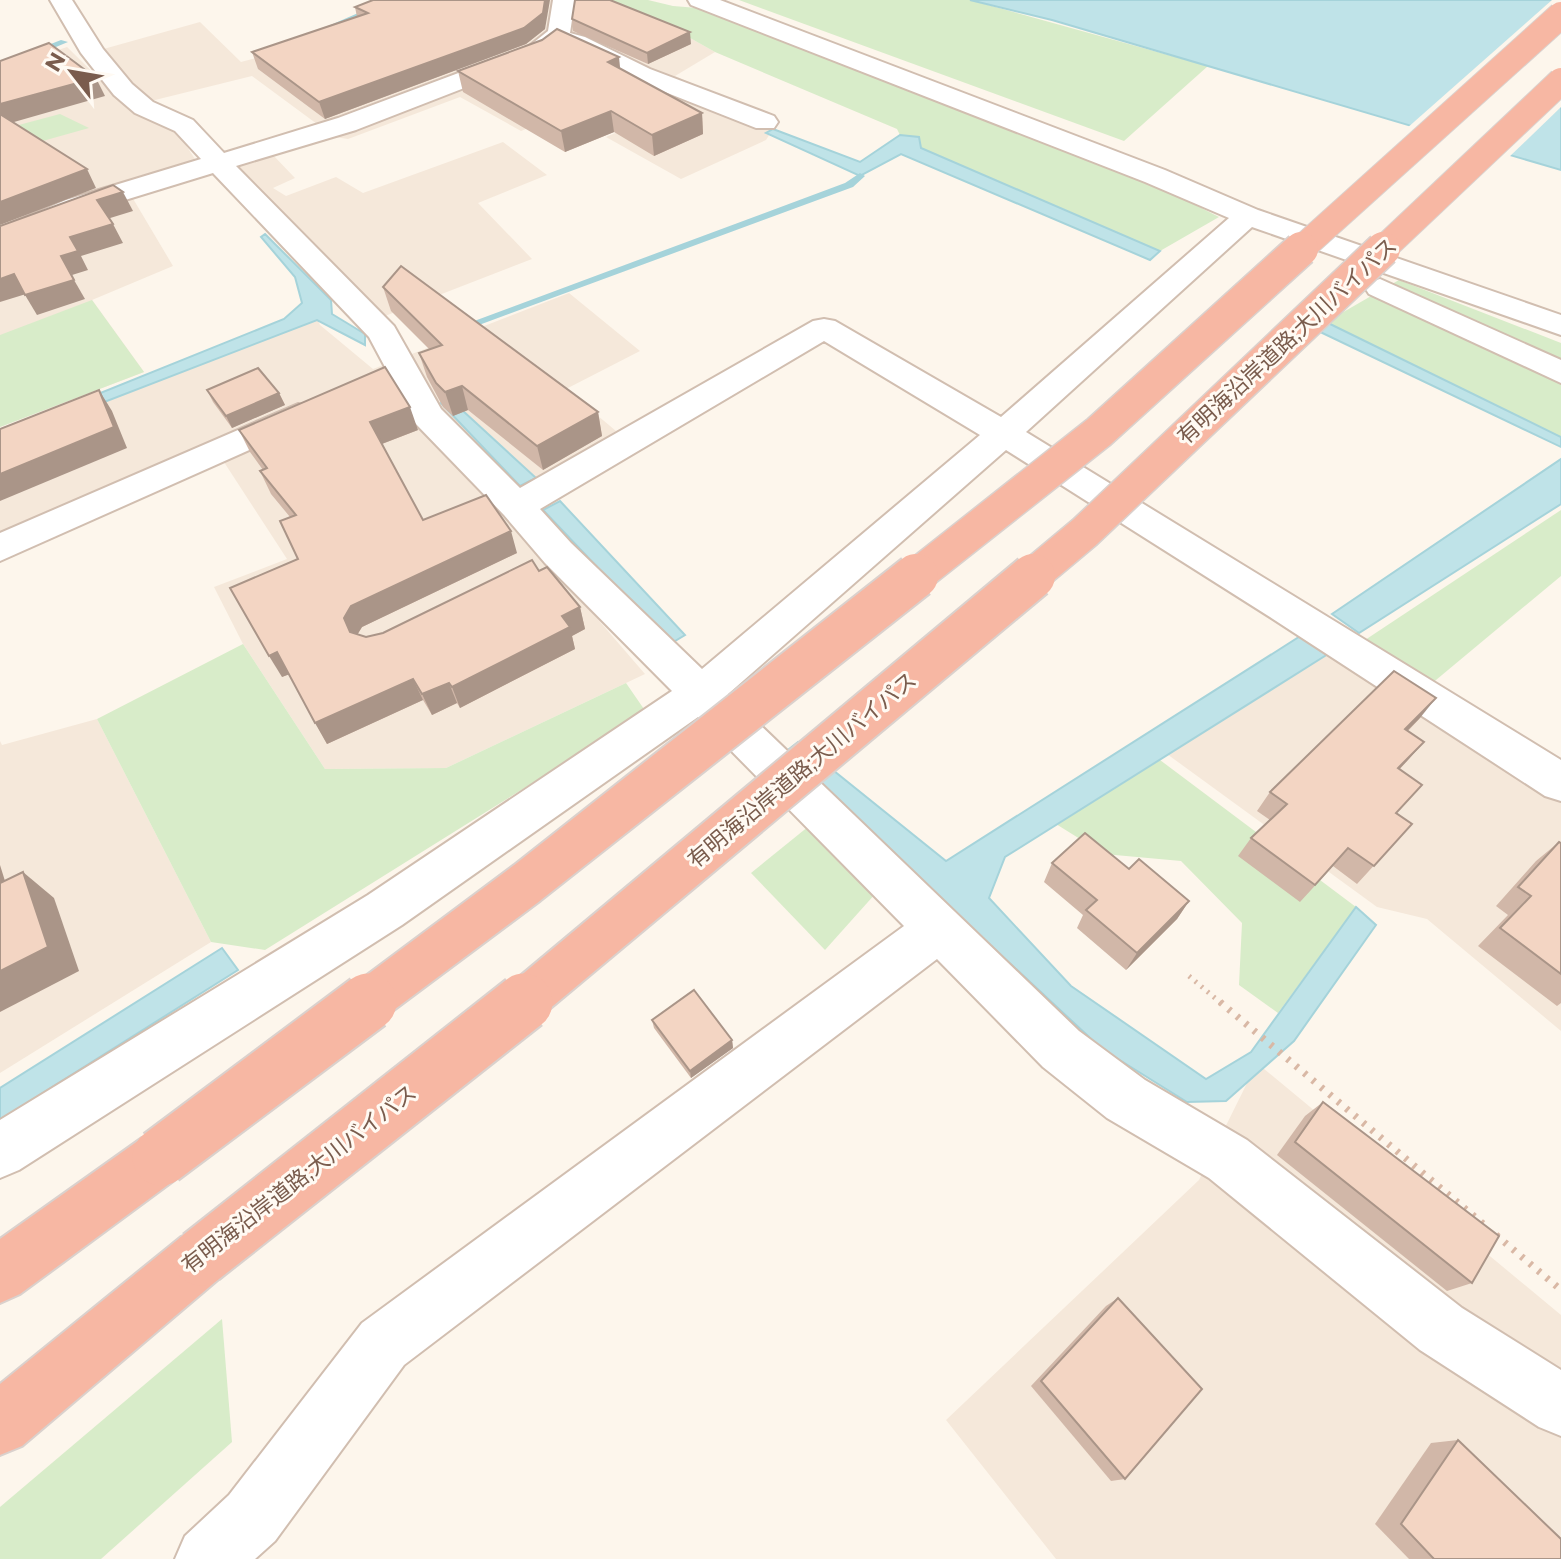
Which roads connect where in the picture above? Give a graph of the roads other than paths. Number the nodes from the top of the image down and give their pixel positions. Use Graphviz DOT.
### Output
graph roads {
  1 [pos="61,0"];
  2 [pos="564,0"];
  3 [pos="697,3"];
  4 [pos="1561,15"];
  5 [pos="558,38"];
  6 [pos="1561,81"];
  7 [pos="765,122"];
  8 [pos="217,162"];
  9 [pos="1248,216"];
  10 [pos="0,239"];
  11 [pos="1561,326"];
  12 [pos="1561,373"];
  13 [pos="330,401"];
  14 [pos="1005,432"];
  15 [pos="517,506"];
  16 [pos="0,548"];
  17 [pos="700,694"];
  18 [pos="1561,783"];
  19 [pos="939,929"];
  20 [pos="0,1151"];
  21 [pos="161,1157"];
  22 [pos="201,1257"];
  23 [pos="0,1259"];
  24 [pos="0,1274"];
  25 [pos="1561,1405"];
  26 [pos="0,1409"];
  27 [pos="0,1424"];
  28 [pos="208,1559"];
  1 -- 8 [label="street"];
  2 -- 5 [label="street"];
  3 -- 9 [label="street"];
  4 -- 21 [label="highway, bridge"];
  5 -- 7 [label="street"];
  5 -- 8 [label="street"];
  6 -- 22 [label="highway, 有明海沿岸道路;大川バイパス, bridge"];
  8 -- 10 [label="street"];
  8 -- 15 [label="street"];
  9 -- 11 [label="street"];
  9 -- 12 [label="street"];
  9 -- 14 [label="street"];
  13 -- 16 [label="street"];
  14 -- 15 [label="street"];
  14 -- 17 [label="street"];
  14 -- 18 [label="street"];
  15 -- 17 [label="street"];
  17 -- 19 [label="street"];
  17 -- 20 [label="street"];
  19 -- 25 [label="street"];
  19 -- 28 [label="street"];
  21 -- 23 [label="highway"];
  21 -- 24 [label="highway"];
  22 -- 26 [label="highway, 有明海沿岸道路;大川バイパス"];
  22 -- 27 [label="highway"];
}
